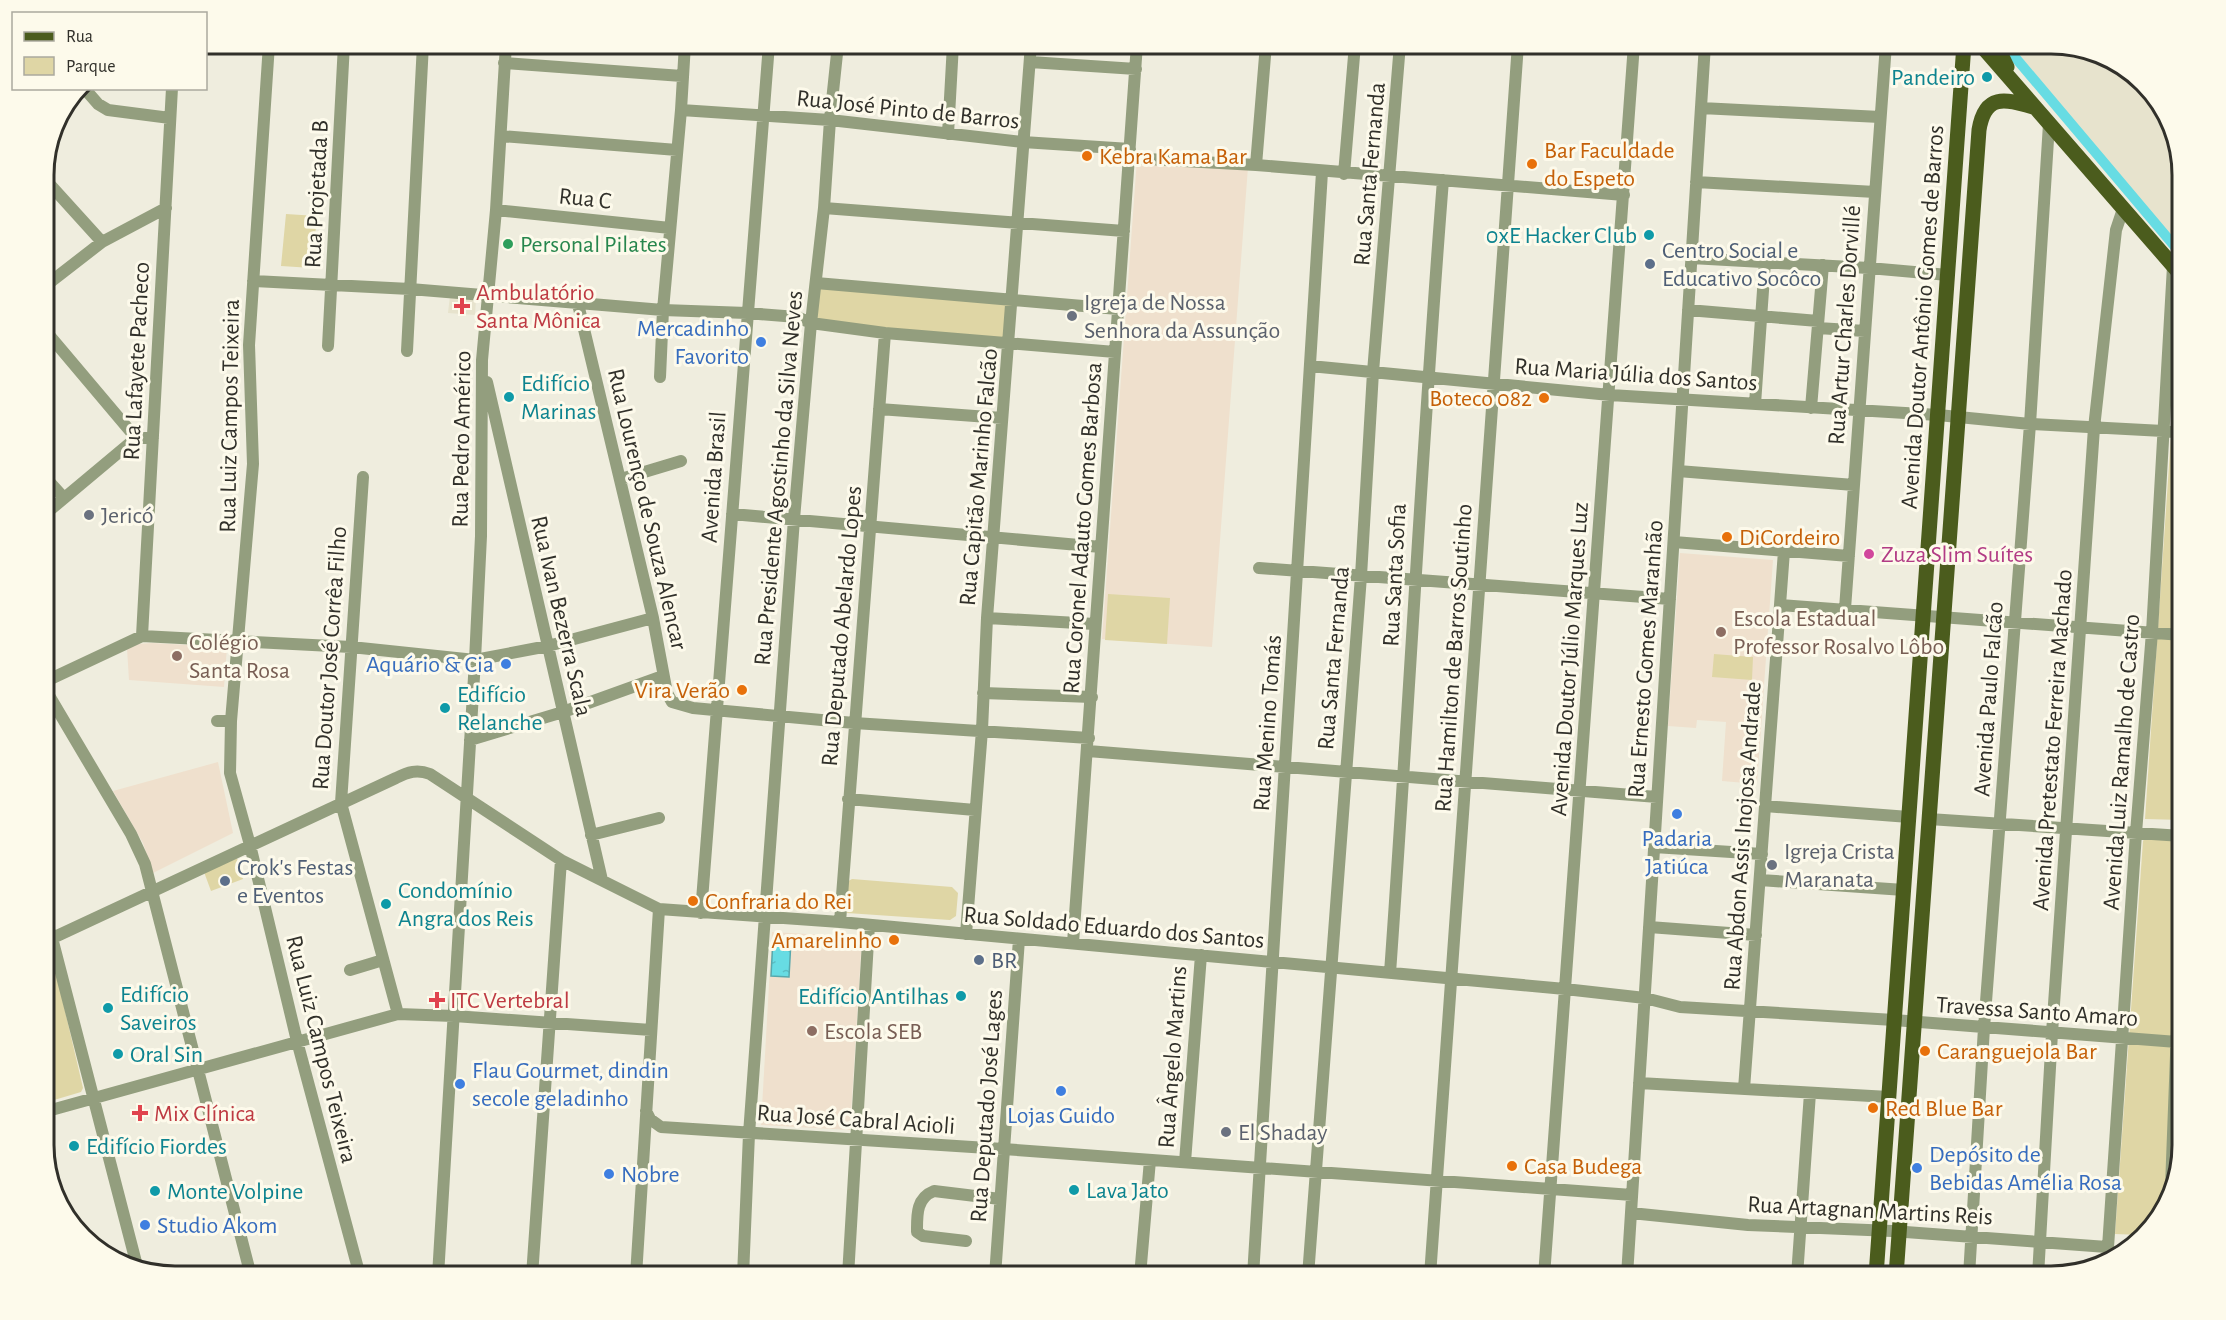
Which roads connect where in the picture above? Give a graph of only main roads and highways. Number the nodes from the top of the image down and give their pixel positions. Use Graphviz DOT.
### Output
graph roads {
  1 [pos="1963,54"];
  2 [pos="1988,54"];
  3 [pos="2000,54"];
  4 [pos="2014,84"];
  5 [pos="2033,107"];
  6 [pos="1959,129"];
  7 [pos="1979,130"];
  8 [pos="2172,264"];
  9 [pos="1877,1266"];
  10 [pos="1897,1266"];
  1 -- 6 [label="main road, Avenida Doutor Antônio Gomes de Barros"];
  2 -- 4 [label="main road"];
  3 -- 4 [label="main road"];
  4 -- 5 [label="main road"];
  5 -- 7 [label="main road, Avenida Doutor Antônio Gomes de Barros"];
  5 -- 8 [label="main road"];
  6 -- 7 [label="main road"];
  6 -- 9 [label="main road, Avenida Doutor Antônio Gomes de Barros"];
  7 -- 10 [label="main road, Avenida Doutor Antônio Gomes de Barros"];
}
